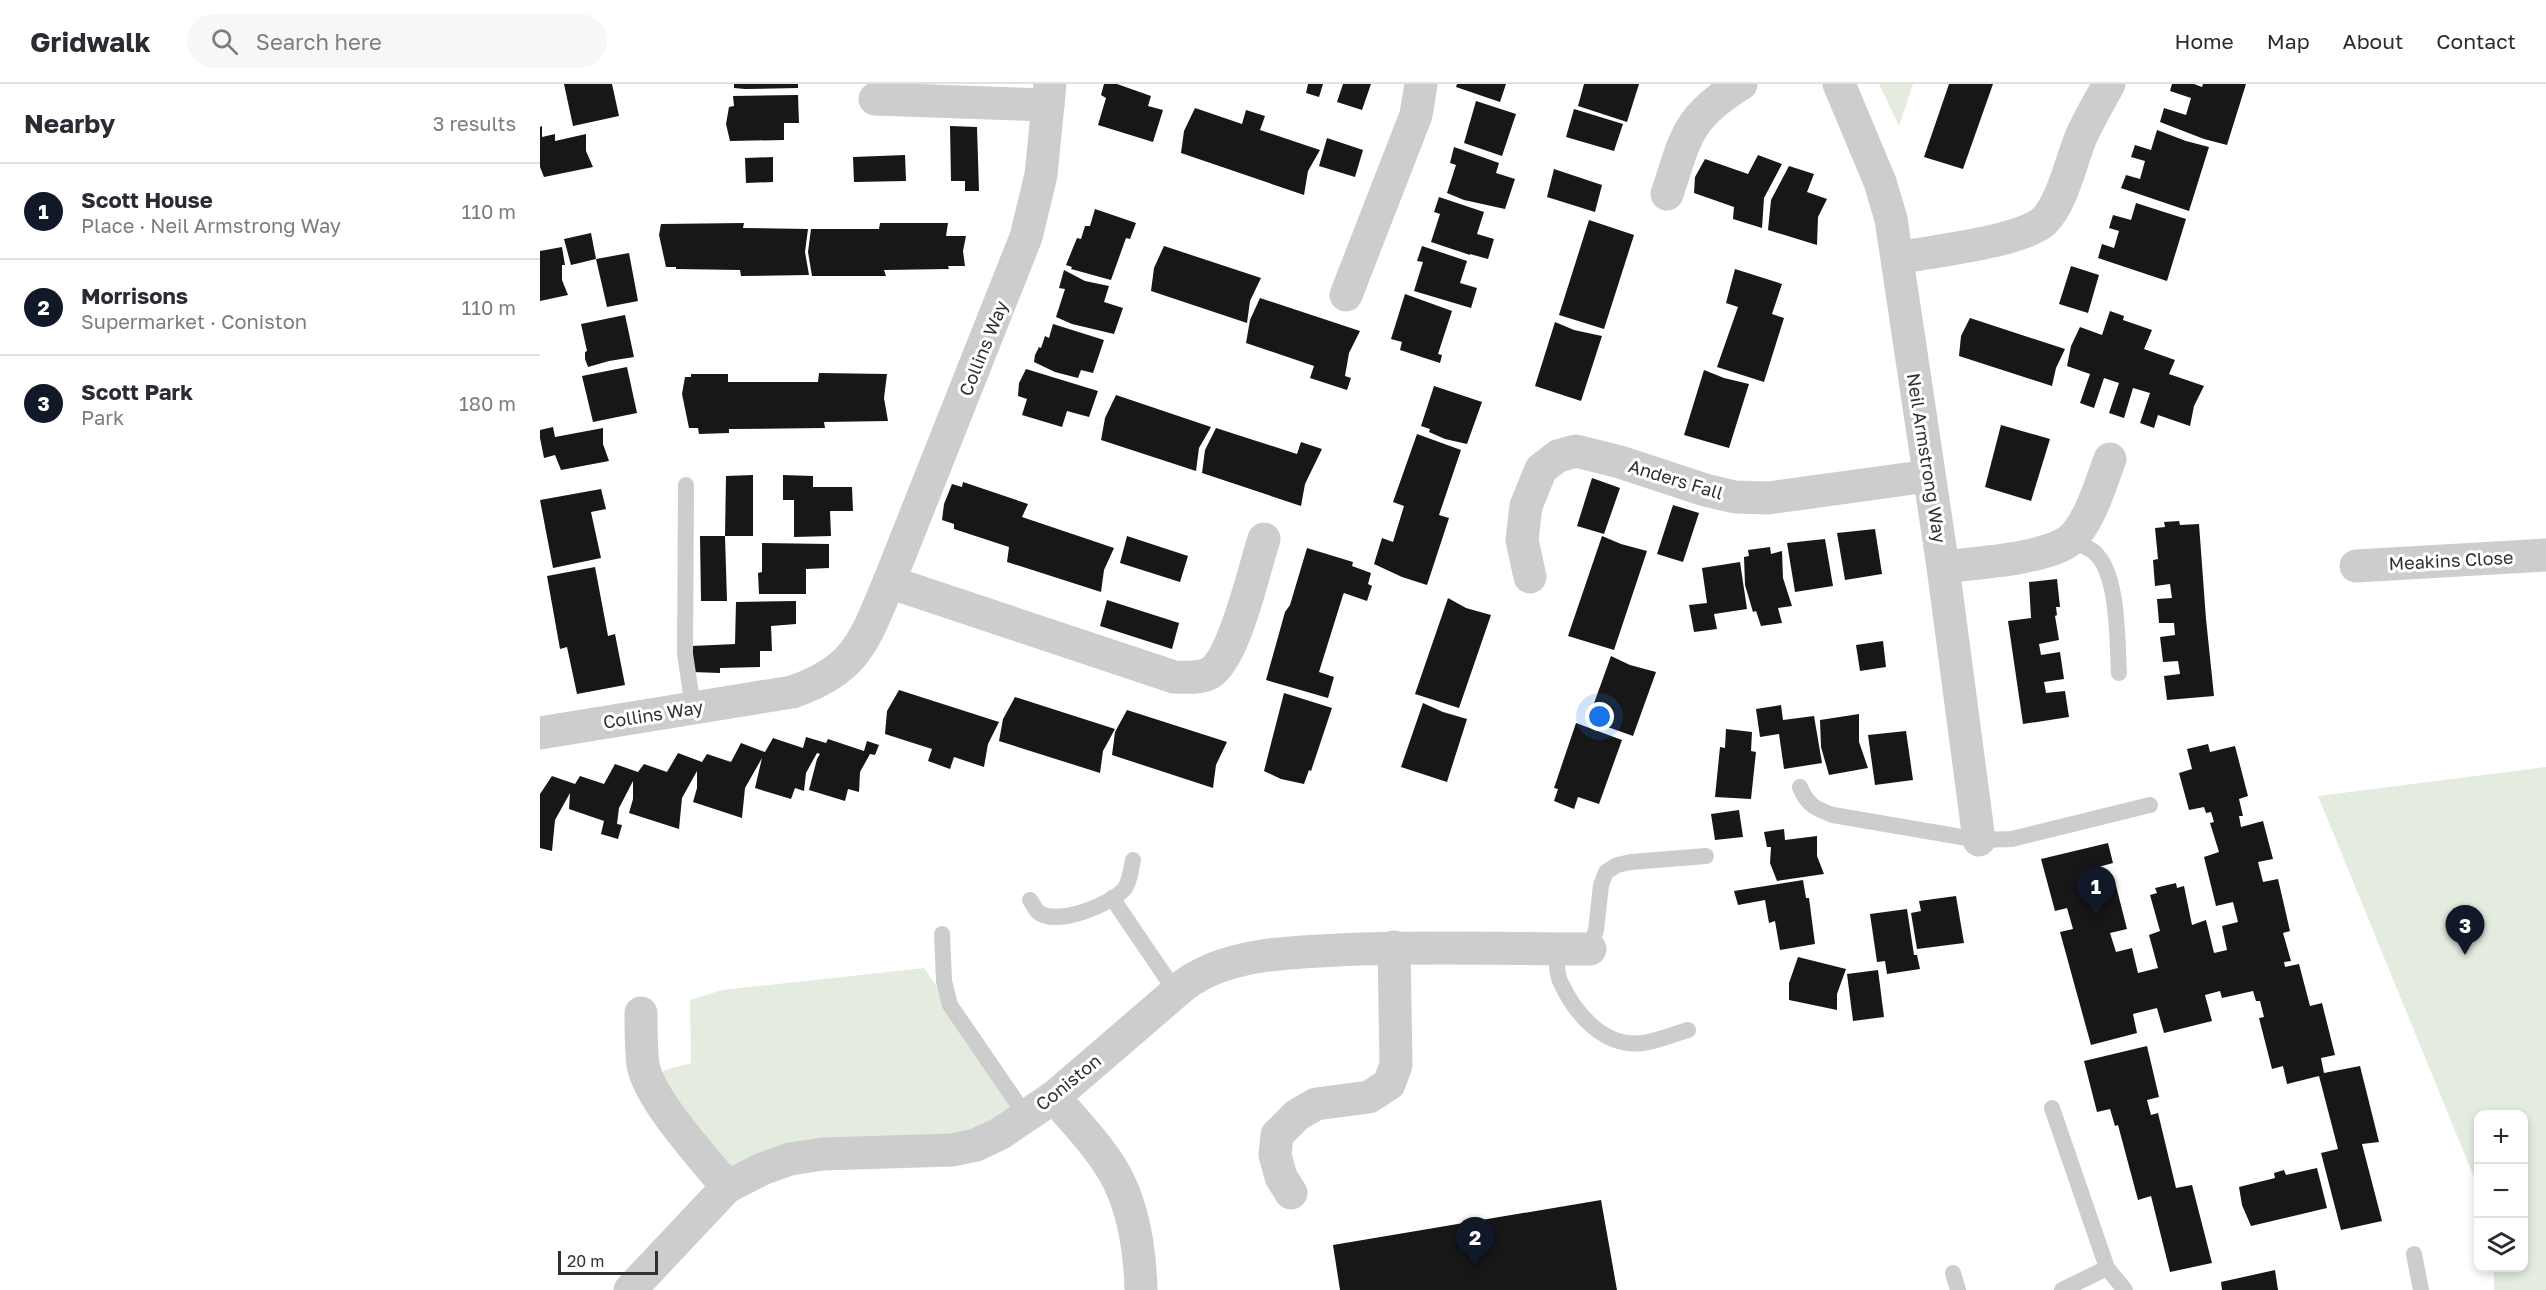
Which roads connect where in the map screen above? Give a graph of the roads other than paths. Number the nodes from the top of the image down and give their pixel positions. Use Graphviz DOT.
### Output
graph roads {
  1 [pos="1421,84"];
  2 [pos="1740,84"];
  3 [pos="1839,84"];
  4 [pos="2109,84"];
  5 [pos="1049,95"];
  6 [pos="875,99"];
  7 [pos="1667,194"];
  8 [pos="1898,258"];
  9 [pos="1346,295"];
  10 [pos="2110,459"];
  11 [pos="1929,476"];
  12 [pos="686,485"];
  13 [pos="1264,539"];
  14 [pos="2069,540"];
  15 [pos="2546,555"];
  16 [pos="2356,566"];
  17 [pos="1943,567"];
  18 [pos="1530,577"];
  19 [pos="889,582"];
  20 [pos="2119,672"];
  21 [pos="693,708"];
  22 [pos="540,733"];
  23 [pos="1800,787"];
  24 [pos="2150,805"];
  25 [pos="1978,840"];
  26 [pos="1706,856"];
  27 [pos="1133,860"];
  28 [pos="1112,898"];
  29 [pos="1030,900"];
  30 [pos="942,934"];
  31 [pos="1394,947"];
  32 [pos="1556,949"];
  33 [pos="1590,949"];
  34 [pos="1176,992"];
  35 [pos="641,1013"];
  36 [pos="1688,1030"];
  37 [pos="1054,1097"];
  38 [pos="2052,1108"];
  39 [pos="1026,1116"];
  40 [pos="727,1187"];
  41 [pos="1291,1193"];
  42 [pos="2415,1254"];
  43 [pos="2107,1268"];
  44 [pos="1953,1273"];
  45 [pos="630,1290"];
  46 [pos="1141,1290"];
  47 [pos="1958,1290"];
  48 [pos="2062,1290"];
  49 [pos="2125,1290"];
  50 [pos="2421,1290"];
  1 -- 9 [label="street"];
  2 -- 7 [label="street"];
  3 -- 8 [label="street, Neil Armstrong Way"];
  4 -- 8 [label="street"];
  5 -- 6 [label="street, Collins Way"];
  5 -- 19 [label="street, Collins Way"];
  8 -- 11 [label="street, Neil Armstrong Way"];
  10 -- 14 [label="street"];
  11 -- 17 [label="street, Neil Armstrong Way"];
  11 -- 18 [label="street, Anders Fall"];
  12 -- 21 [label="lane"];
  13 -- 19 [label="street"];
  14 -- 17 [label="street"];
  14 -- 20 [label="lane"];
  15 -- 16 [label="street, Meakins Close"];
  17 -- 25 [label="street, Neil Armstrong Way"];
  19 -- 21 [label="street, Collins Way"];
  21 -- 22 [label="street, Collins Way"];
  23 -- 25 [label="lane"];
  24 -- 25 [label="lane"];
  26 -- 33 [label="lane"];
  27 -- 28 [label="lane"];
  28 -- 29 [label="lane"];
  28 -- 34 [label="lane"];
  30 -- 39 [label="lane"];
  31 -- 32 [label="street, Coniston"];
  31 -- 34 [label="street, Coniston"];
  31 -- 41 [label="street"];
  32 -- 33 [label="street, Coniston"];
  32 -- 36 [label="lane"];
  34 -- 37 [label="street, Coniston"];
  35 -- 40 [label="street"];
  37 -- 39 [label="street, Coniston"];
  37 -- 46 [label="street"];
  38 -- 43 [label="lane"];
  39 -- 40 [label="street, Coniston"];
  40 -- 45 [label="street, Coniston"];
  42 -- 50 [label="lane"];
  43 -- 48 [label="lane"];
  43 -- 49 [label="lane"];
  44 -- 47 [label="lane"];
}
